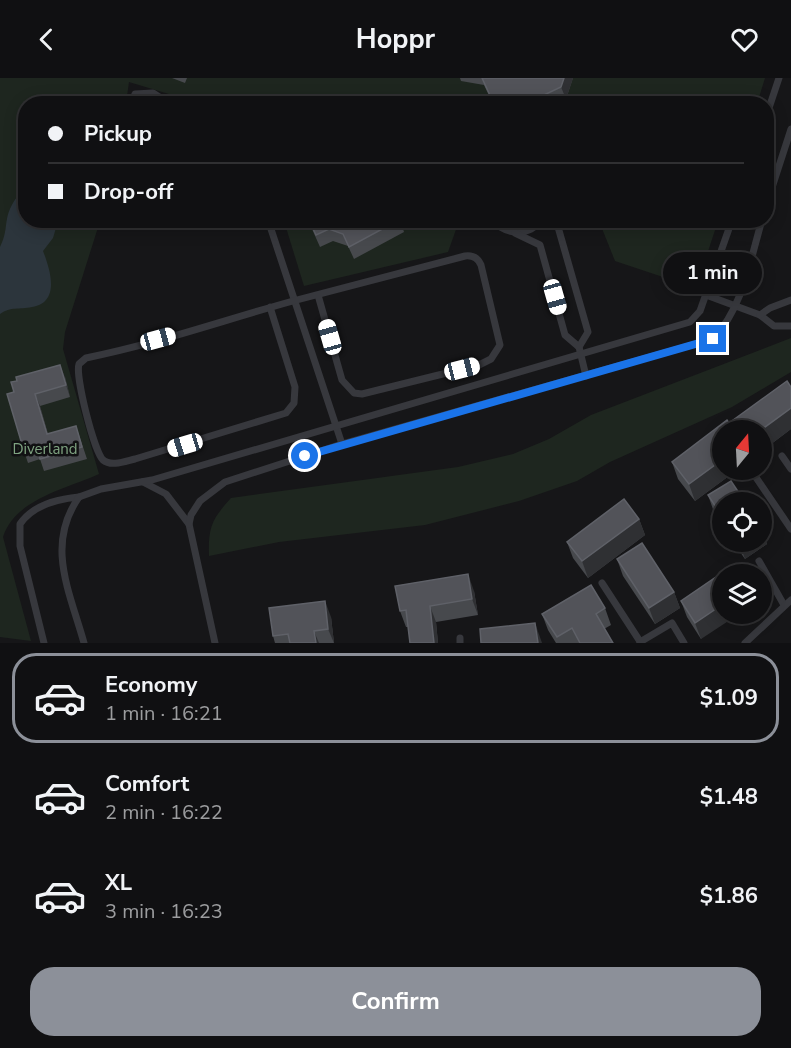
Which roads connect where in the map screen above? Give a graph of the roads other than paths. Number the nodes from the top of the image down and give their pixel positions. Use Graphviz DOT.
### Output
graph roads {
  1 [pos="779,78"];
  2 [pos="134,96"];
  3 [pos="155,96"];
  4 [pos="773,96"];
  5 [pos="791,129"];
  6 [pos="774,171"];
  7 [pos="270,228"];
  8 [pos="501,228"];
  9 [pos="531,228"];
  10 [pos="558,228"];
  11 [pos="729,228"];
  12 [pos="760,228"];
  13 [pos="515,233"];
  14 [pos="318,295"];
  15 [pos="706,295"];
  16 [pos="791,300"];
  17 [pos="293,301"];
  18 [pos="270,307"];
  19 [pos="736,307"];
  20 [pos="760,315"];
  21 [pos="791,326"];
  22 [pos="580,350"];
  23 [pos="586,376"];
  24 [pos="335,425"];
  25 [pos="342,444"];
  26 [pos="782,456"];
  27 [pos="791,469"];
  28 [pos="758,480"];
  29 [pos="143,482"];
  30 [pos="79,497"];
  31 [pos="189,525"];
  32 [pos="791,529"];
  33 [pos="759,561"];
  34 [pos="602,583"];
  35 [pos="788,602"];
  36 [pos="641,642"];
  37 [pos="44,643"];
  38 [pos="84,643"];
  39 [pos="215,643"];
  40 [pos="684,643"];
  41 [pos="745,643"];
  1 -- 4 [label="lane"];
  2 -- 3 [label="lane"];
  5 -- 6 [label="lane"];
  7 -- 17 [label="lane"];
  8 -- 13 [label="lane"];
  9 -- 13 [label="lane"];
  10 -- 22 [label="lane"];
  11 -- 15 [label="lane"];
  12 -- 19 [label="lane"];
  13 -- 22 [label="lane"];
  14 -- 14 [label="lane"];
  14 -- 17 [label="lane"];
  15 -- 19 [label="lane"];
  15 -- 22 [label="lane"];
  16 -- 20 [label="lane"];
  17 -- 18 [label="lane"];
  17 -- 24 [label="lane"];
  18 -- 18 [label="lane"];
  19 -- 20 [label="lane"];
  19 -- 23 [label="lane"];
  20 -- 21 [label="lane"];
  22 -- 23 [label="lane"];
  22 -- 24 [label="lane"];
  23 -- 25 [label="lane"];
  24 -- 25 [label="lane"];
  24 -- 29 [label="lane"];
  25 -- 31 [label="lane"];
  26 -- 27 [label="lane"];
  28 -- 32 [label="lane"];
  29 -- 30 [label="lane"];
  29 -- 31 [label="lane"];
  30 -- 37 [label="lane"];
  30 -- 38 [label="lane"];
  31 -- 39 [label="lane"];
  33 -- 35 [label="lane"];
  34 -- 36 [label="lane"];
  35 -- 41 [label="lane"];
  36 -- 40 [label="lane"];
}
